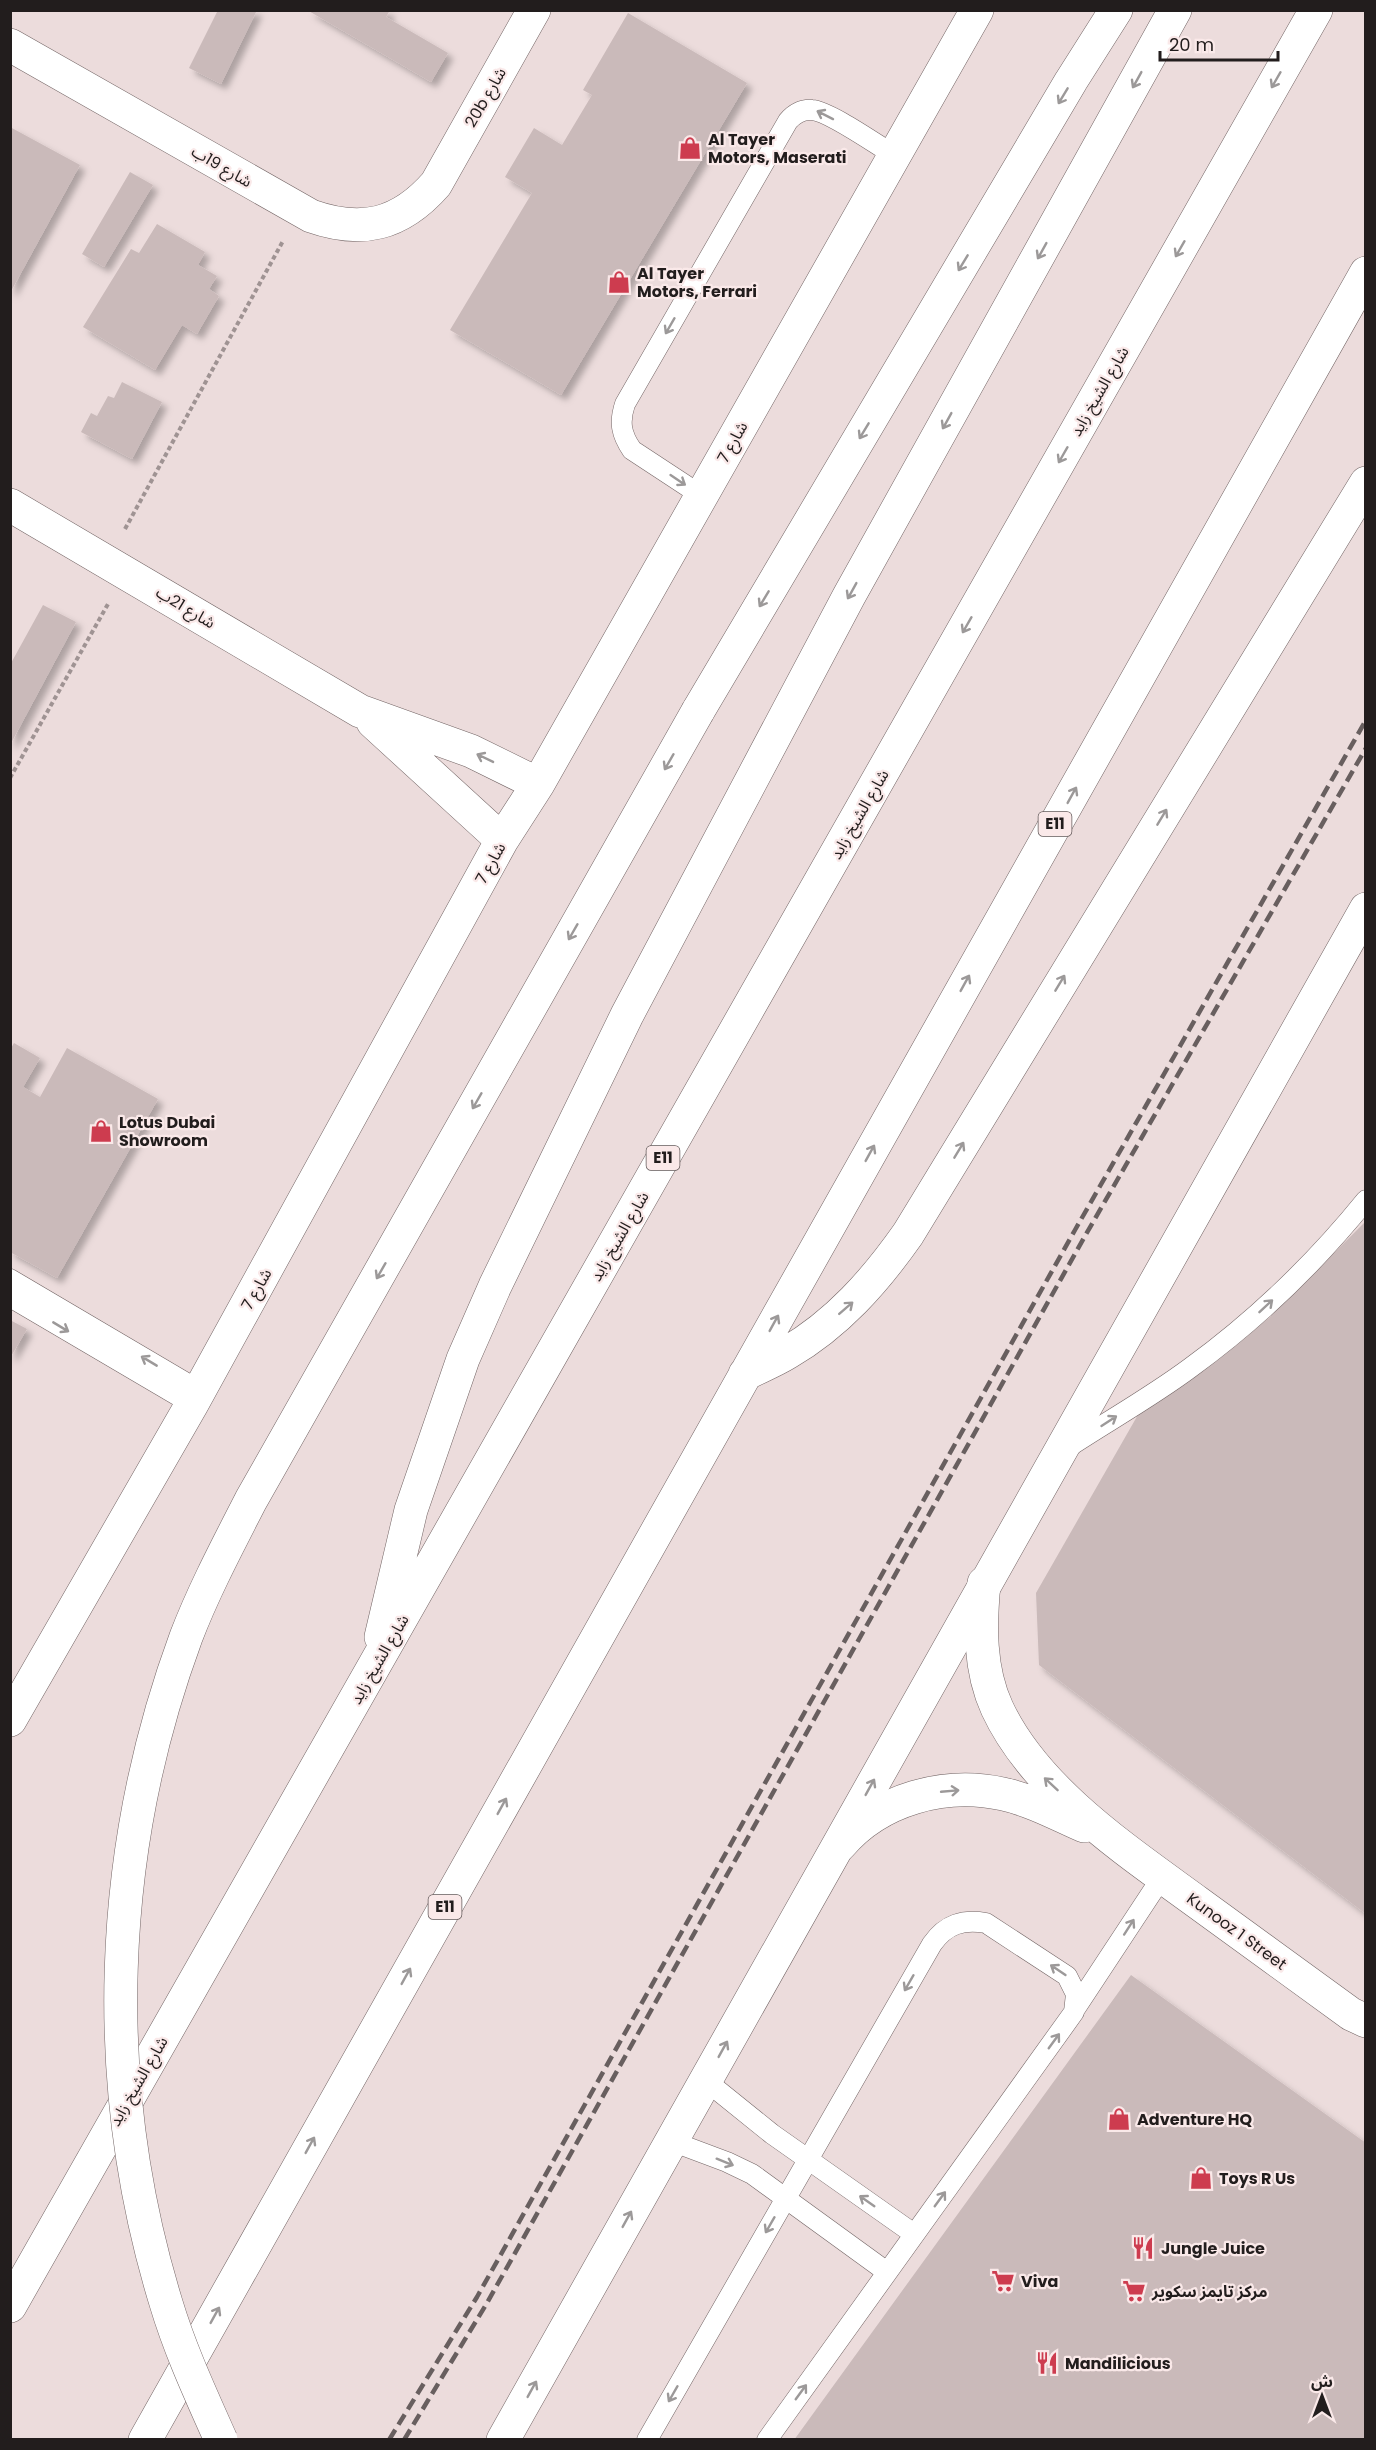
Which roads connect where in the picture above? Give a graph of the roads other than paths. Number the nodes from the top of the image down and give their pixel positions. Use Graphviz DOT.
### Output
graph roads {
  1 [pos="534,10"];
  2 [pos="976,10"];
  3 [pos="1116,10"];
  4 [pos="1175,10"];
  5 [pos="1316,10"];
  6 [pos="10,45"];
  7 [pos="894,155"];
  8 [pos="436,184"];
  9 [pos="1365,273"];
  10 [pos="1365,483"];
  11 [pos="702,496"];
  12 [pos="10,505"];
  13 [pos="360,711"];
  14 [pos="538,784"];
  15 [pos="502,840"];
  16 [pos="1365,909"];
  17 [pos="1365,1200"];
  18 [pos="10,1279"];
  19 [pos="10,1297"];
  20 [pos="745,1374"];
  21 [pos="196,1398"];
  22 [pos="1059,1452"];
  23 [pos="984,1583"];
  24 [pos="375,1666"];
  25 [pos="10,1720"];
  26 [pos="1110,1838"];
  27 [pos="830,1858"];
  28 [pos="1162,1876"];
  29 [pos="1074,2012"];
  30 [pos="1365,2022"];
  31 [pos="705,2080"];
  32 [pos="671,2141"];
  33 [pos="808,2159"];
  34 [pos="785,2198"];
  35 [pos="914,2234"];
  36 [pos="887,2272"];
  37 [pos="10,2306"];
  38 [pos="145,2439"];
  39 [pos="220,2439"];
  40 [pos="503,2439"];
  41 [pos="647,2439"];
  42 [pos="768,2439"];
  1 -- 8 [label="main road, 20b شارع"];
  2 -- 7 [label="main road, شارع 7"];
  3 -- 39 [label="main road, one-way, bridge"];
  4 -- 24 [label="main road, one-way"];
  5 -- 24 [label="main road, شارع الشيخ زايد / E11, one-way"];
  6 -- 8 [label="main road, شارع 19ب"];
  7 -- 11 [label="main road, شارع 7"];
  7 -- 11 [label="lane, one-way"];
  20 -- 9 [label="main road, E11, one-way"];
  20 -- 10 [label="main road, one-way"];
  11 -- 14 [label="main road, شارع 7"];
  12 -- 13 [label="main road, شارع 21ب"];
  14 -- 13 [label="main road, شارع 21ب, one-way"];
  13 -- 15 [label="main road, شارع 21ب"];
  14 -- 15 [label="main road, شارع 7"];
  15 -- 21 [label="main road, شارع 7"];
  16 -- 22 [label="main road"];
  22 -- 17 [label="lane, one-way"];
  21 -- 18 [label="lane, one-way"];
  19 -- 21 [label="lane, one-way"];
  38 -- 20 [label="main road, E11, one-way"];
  21 -- 25 [label="main road, شارع 7"];
  22 -- 23 [label="main road"];
  26 -- 23 [label="main road, Kunooz 1 Street, one-way"];
  27 -- 23 [label="main road, one-way"];
  24 -- 37 [label="main road, شارع الشيخ زايد / E11"];
  27 -- 26 [label="main road, Kunooz 1 Street, one-way"];
  26 -- 28 [label="main road, Kunooz 1 Street"];
  31 -- 27 [label="main road, one-way"];
  29 -- 28 [label="lane, one-way"];
  28 -- 30 [label="main road, Kunooz 1 Street"];
  29 -- 33 [label="lane, one-way"];
  35 -- 29 [label="lane, one-way"];
  31 -- 32 [label="main road"];
  31 -- 33 [label="lane"];
  32 -- 34 [label="lane, one-way"];
  40 -- 32 [label="main road, one-way"];
  33 -- 34 [label="lane"];
  35 -- 33 [label="lane, one-way"];
  34 -- 36 [label="lane"];
  34 -- 41 [label="lane, one-way"];
  35 -- 36 [label="lane"];
  42 -- 36 [label="lane, one-way"];
}
